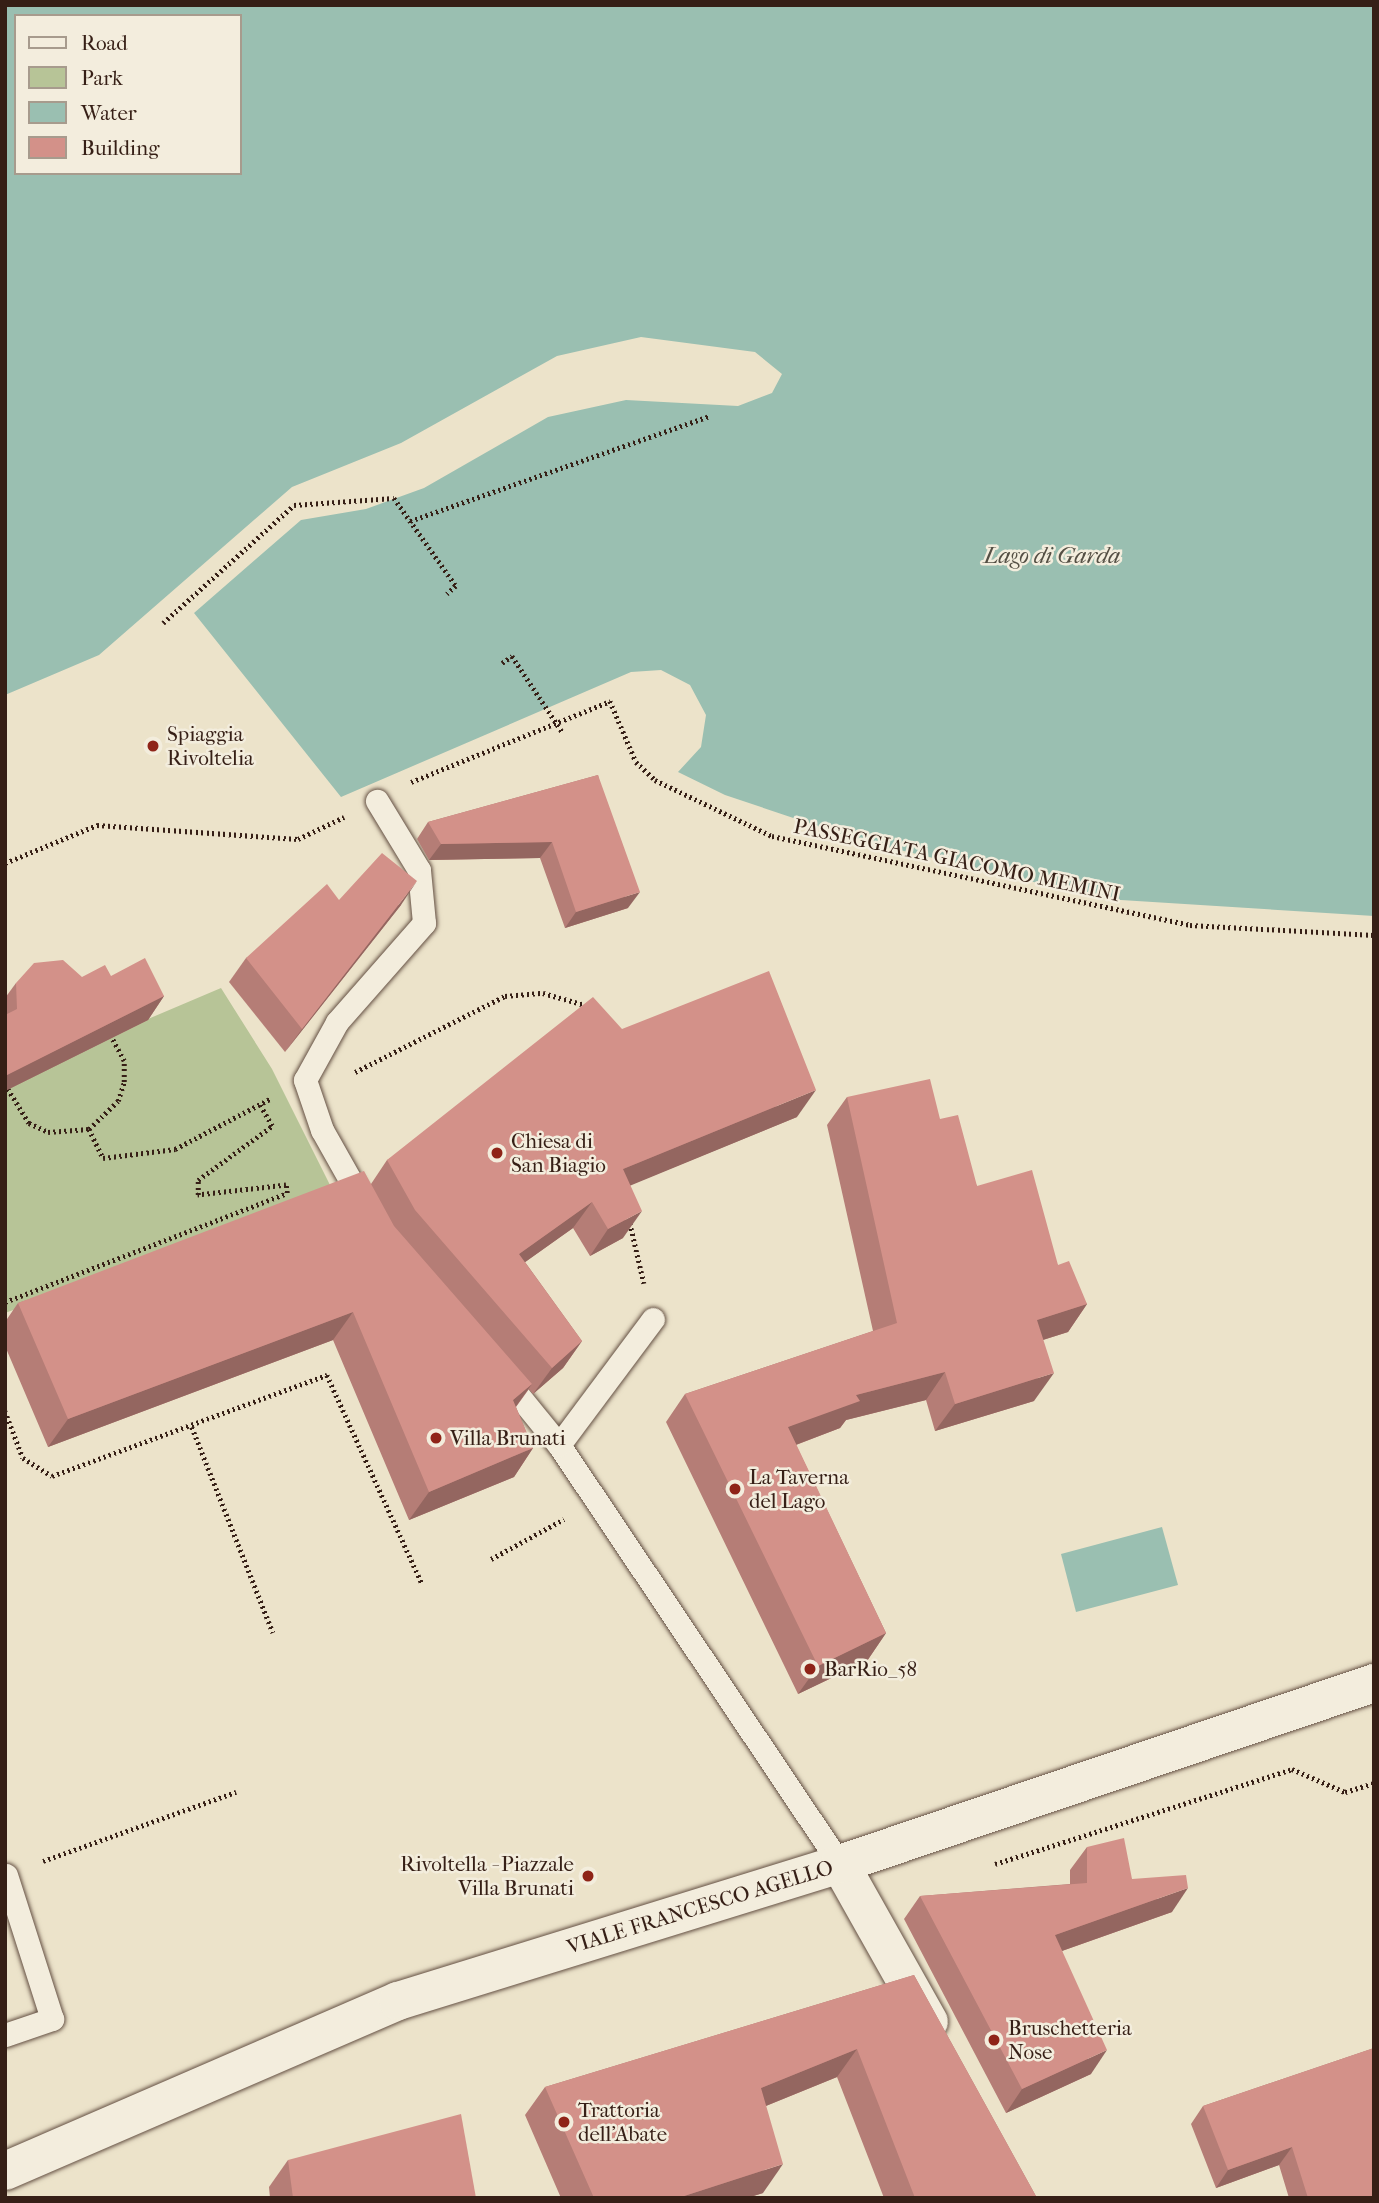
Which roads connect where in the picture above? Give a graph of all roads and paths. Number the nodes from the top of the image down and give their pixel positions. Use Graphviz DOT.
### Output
graph roads {
  1 [pos="709,416"];
  2 [pos="410,521"];
  3 [pos="447,594"];
  4 [pos="163,623"];
  5 [pos="502,663"];
  6 [pos="563,733"];
  7 [pos="437,768"];
  8 [pos="377,801"];
  9 [pos="5,863"];
  10 [pos="1374,935"];
  11 [pos="597,1008"];
  12 [pos="103,1027"];
  13 [pos="306,1082"];
  14 [pos="5,1084"];
  15 [pos="260,1105"];
  16 [pos="315,1111"];
  17 [pos="89,1129"];
  18 [pos="628,1214"];
  19 [pos="373,1222"];
  20 [pos="5,1302"];
  21 [pos="653,1318"];
  22 [pos="486,1356"];
  23 [pos="5,1411"];
  24 [pos="192,1427"];
  25 [pos="559,1445"];
  26 [pos="595,1502"];
  27 [pos="491,1559"];
  28 [pos="422,1583"];
  29 [pos="273,1633"];
  30 [pos="1374,1683"];
  31 [pos="1374,1783"];
  32 [pos="236,1792"];
  33 [pos="840,1864"];
  34 [pos="983,1864"];
  35 [pos="6,1875"];
  36 [pos="5,2035"];
  37 [pos="948,2055"];
  38 [pos="21,2165"];
  39 [pos="5,2180"];
  1 -- 2 [label="path"];
  2 -- 3 [label="path"];
  2 -- 4 [label="path"];
  5 -- 6 [label="path"];
  7 -- 10 [label="path, PASSEGGIATA GIACOMO MEMINI"];
  8 -- 9 [label="path"];
  8 -- 13 [label="lane"];
  11 -- 16 [label="path"];
  12 -- 17 [label="path"];
  13 -- 15 [label="path"];
  13 -- 16 [label="lane"];
  14 -- 17 [label="path"];
  15 -- 17 [label="path"];
  15 -- 20 [label="path"];
  16 -- 19 [label="lane"];
  18 -- 21 [label="path"];
  21 -- 25 [label="lane"];
  22 -- 25 [label="lane"];
  23 -- 24 [label="path"];
  24 -- 28 [label="path"];
  24 -- 29 [label="path"];
  25 -- 26 [label="lane"];
  26 -- 27 [label="path"];
  26 -- 33 [label="lane"];
  30 -- 33 [label="main road, VIALE FRANCESCO AGELLO"];
  31 -- 34 [label="path"];
  32 -- 35 [label="path"];
  33 -- 37 [label="main road"];
  33 -- 38 [label="main road, VIALE FRANCESCO AGELLO"];
  35 -- 36 [label="lane"];
  38 -- 39 [label="main road, VIALE FRANCESCO AGELLO"];
}
